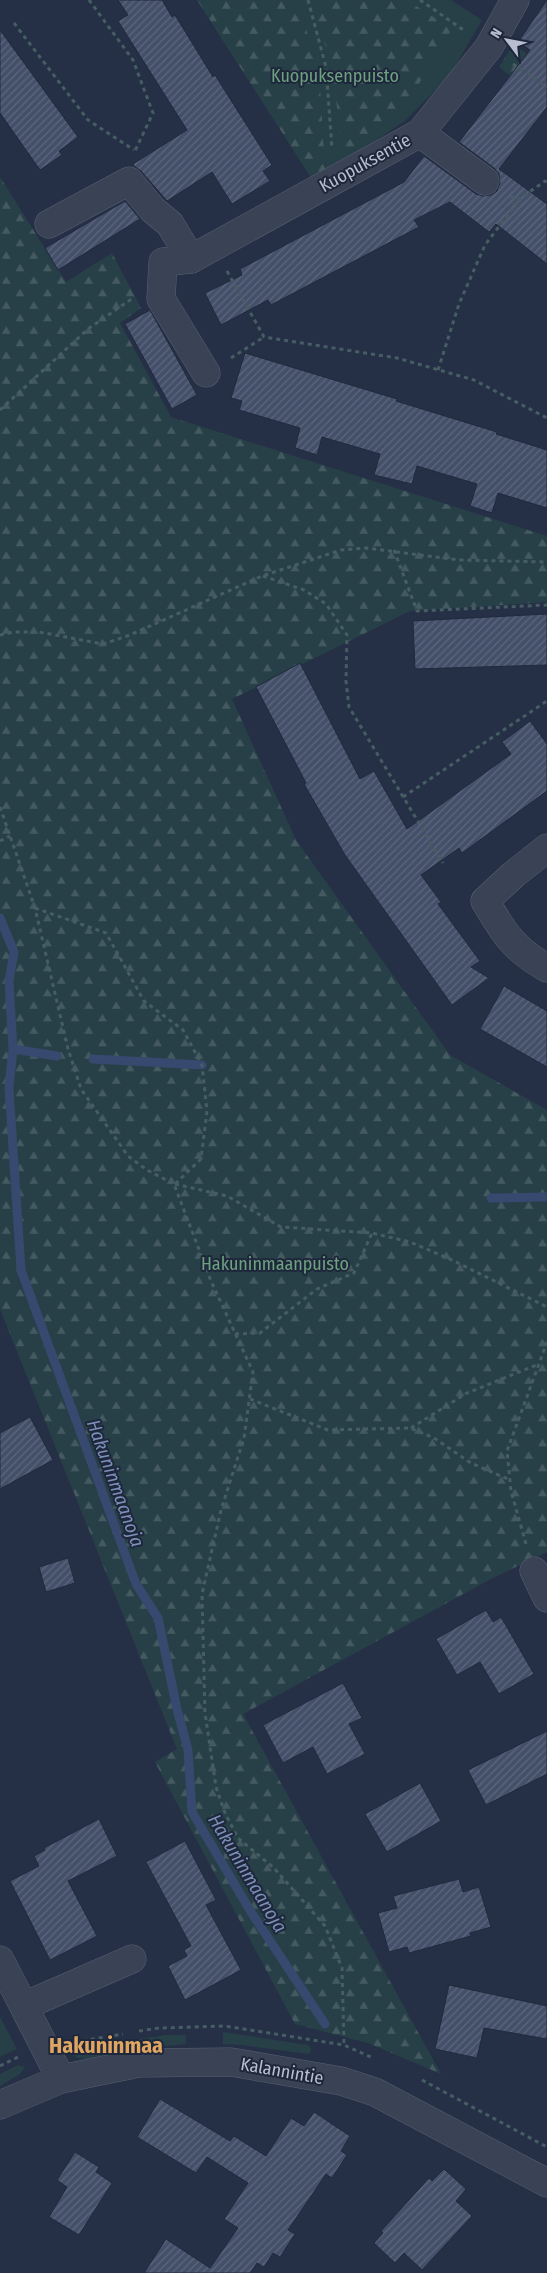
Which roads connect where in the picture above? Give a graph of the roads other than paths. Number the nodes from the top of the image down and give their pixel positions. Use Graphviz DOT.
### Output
graph roads {
  1 [pos="516,0"];
  2 [pos="420,133"];
  3 [pos="485,181"];
  4 [pos="49,224"];
  5 [pos="202,253"];
  6 [pos="206,373"];
  7 [pos="547,848"];
  8 [pos="547,968"];
  9 [pos="534,1571"];
  10 [pos="547,1598"];
  11 [pos="132,1959"];
  12 [pos="0,1960"];
  13 [pos="24,2006"];
  14 [pos="61,2079"];
  15 [pos="0,2105"];
  16 [pos="547,2183"];
  1 -- 2 [label="street, Kuopuksentie"];
  2 -- 3 [label="street"];
  2 -- 5 [label="street, Kuopuksentie"];
  4 -- 5 [label="street"];
  5 -- 6 [label="street, Kuopuksentie"];
  7 -- 8 [label="street"];
  9 -- 10 [label="street"];
  11 -- 13 [label="street"];
  12 -- 13 [label="street"];
  13 -- 14 [label="street"];
  14 -- 15 [label="street, Kalannintie"];
  14 -- 16 [label="street, Kalannintie"];
}
